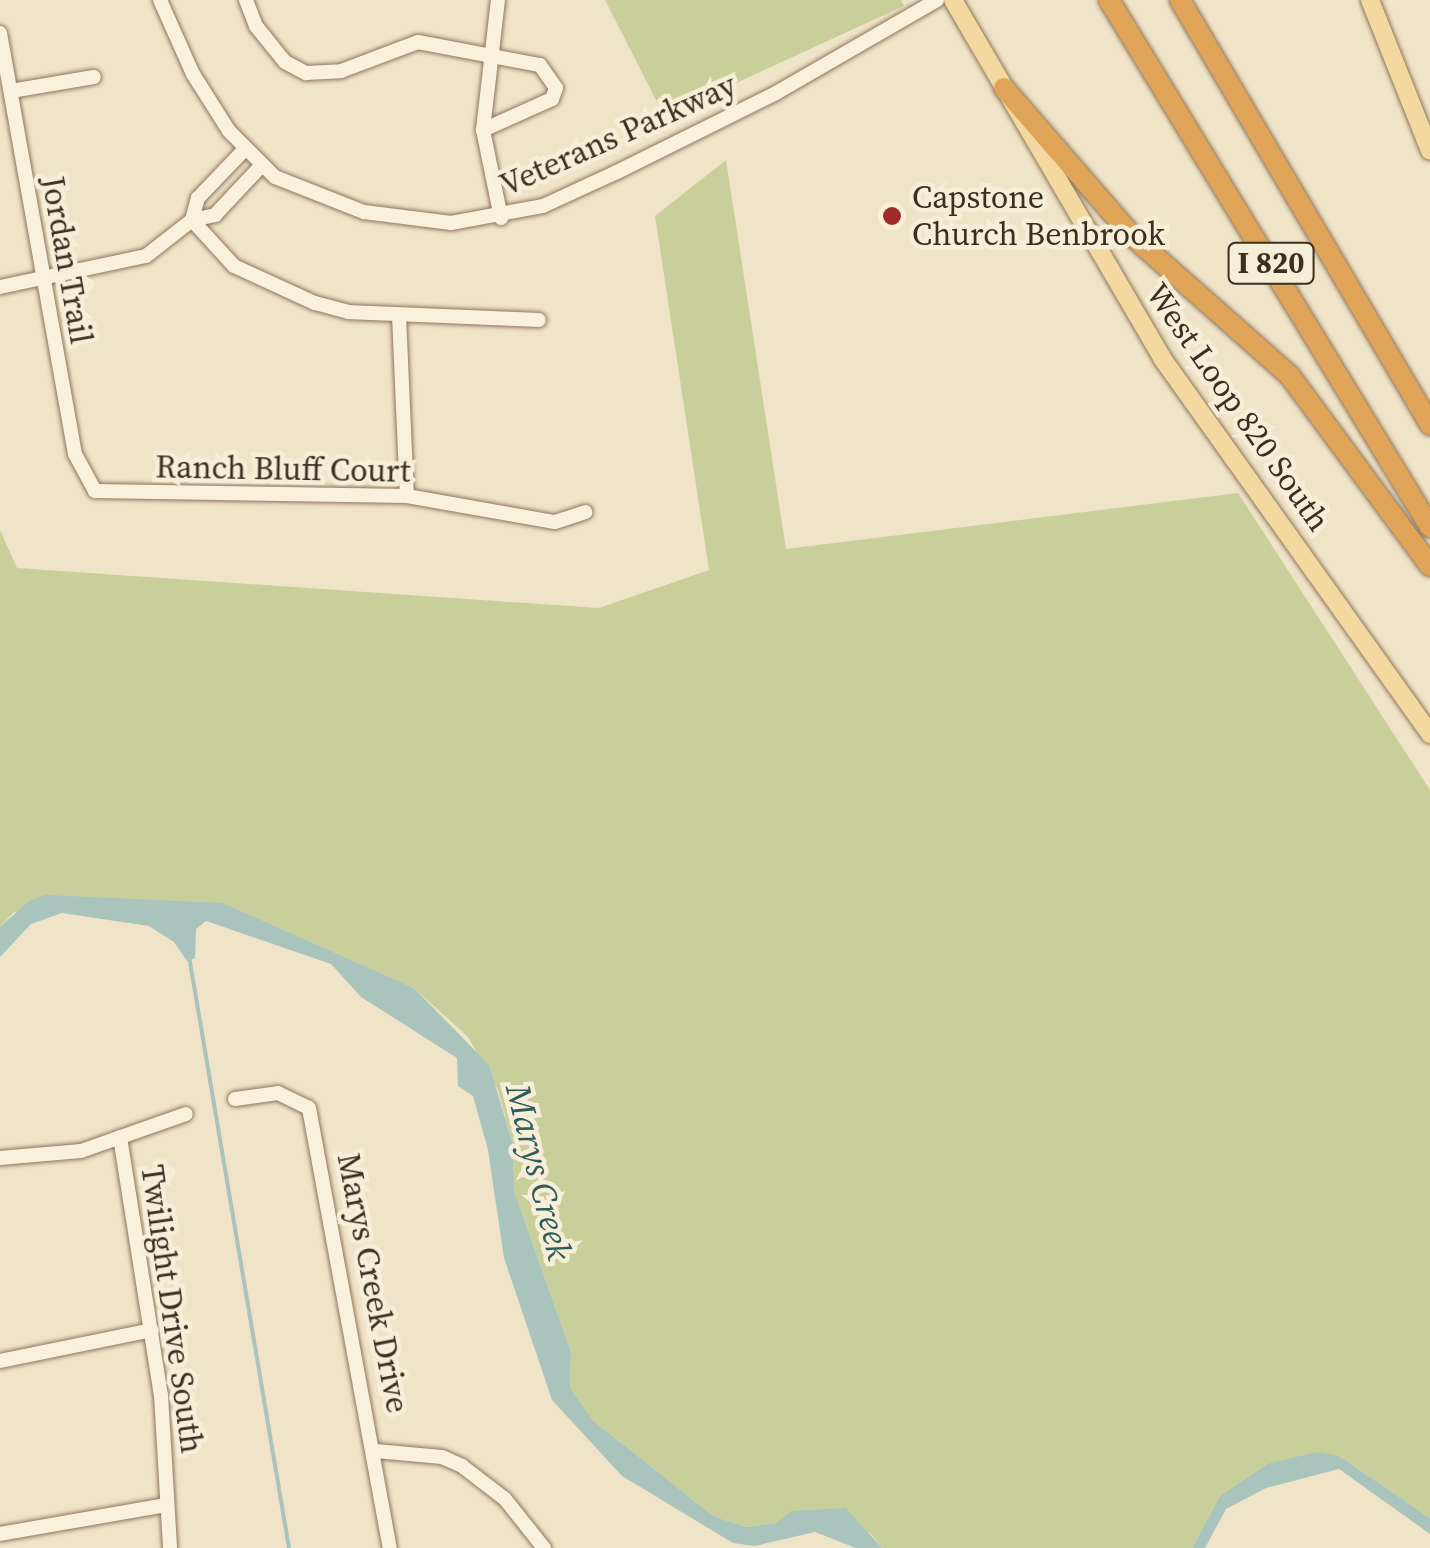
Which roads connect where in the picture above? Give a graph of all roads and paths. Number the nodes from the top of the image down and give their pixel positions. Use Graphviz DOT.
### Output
graph roads {
  1 [pos="160,0"];
  2 [pos="246,0"];
  3 [pos="498,0"];
  4 [pos="937,0"];
  5 [pos="953,0"];
  6 [pos="1109,0"];
  7 [pos="1180,0"];
  8 [pos="1370,0"];
  9 [pos="0,32"];
  10 [pos="493,54"];
  11 [pos="94,77"];
  12 [pos="1004,88"];
  13 [pos="10,91"];
  14 [pos="483,130"];
  15 [pos="244,150"];
  16 [pos="1430,151"];
  17 [pos="261,166"];
  18 [pos="501,218"];
  19 [pos="192,220"];
  20 [pos="41,280"];
  21 [pos="0,287"];
  22 [pos="398,315"];
  23 [pos="539,320"];
  24 [pos="1430,426"];
  25 [pos="96,491"];
  26 [pos="407,496"];
  27 [pos="585,512"];
  28 [pos="1430,527"];
  29 [pos="1430,566"];
  30 [pos="1430,734"];
  31 [pos="234,1099"];
  32 [pos="186,1114"];
  33 [pos="120,1137"];
  34 [pos="0,1158"];
  35 [pos="152,1330"];
  36 [pos="0,1361"];
  37 [pos="376,1451"];
  38 [pos="167,1505"];
  39 [pos="0,1534"];
  40 [pos="170,1548"];
  41 [pos="390,1548"];
  42 [pos="544,1548"];
  1 -- 15 [label="street, Veterans Parkway"];
  2 -- 10 [label="street"];
  3 -- 10 [label="street"];
  4 -- 18 [label="street, Veterans Parkway"];
  5 -- 12 [label="main road, West Loop 820 South"];
  6 -- 28 [label="highway, I 820"];
  7 -- 24 [label="highway, I 820"];
  8 -- 16 [label="main road"];
  9 -- 13 [label="street, Jordan Trail"];
  10 -- 14 [label="street"];
  10 -- 14 [label="street"];
  11 -- 13 [label="street"];
  12 -- 29 [label="highway"];
  12 -- 30 [label="main road, West Loop 820 South"];
  13 -- 20 [label="street, Jordan Trail"];
  14 -- 18 [label="street"];
  15 -- 17 [label="street, Veterans Parkway"];
  15 -- 19 [label="street"];
  17 -- 18 [label="street, Veterans Parkway"];
  17 -- 19 [label="street"];
  19 -- 20 [label="street"];
  19 -- 22 [label="street"];
  20 -- 21 [label="street"];
  20 -- 25 [label="street, Jordan Trail"];
  22 -- 23 [label="street"];
  22 -- 26 [label="street"];
  25 -- 26 [label="street, Ranch Bluff Court"];
  26 -- 27 [label="street, Ranch Bluff Court"];
  31 -- 37 [label="street, Marys Creek Drive"];
  32 -- 33 [label="street"];
  33 -- 34 [label="street"];
  33 -- 35 [label="street, Twilight Drive South"];
  35 -- 36 [label="street"];
  35 -- 38 [label="street, Twilight Drive South"];
  37 -- 41 [label="street, Marys Creek Drive"];
  37 -- 42 [label="street"];
  38 -- 39 [label="street"];
  38 -- 40 [label="street, Twilight Drive South"];
}
